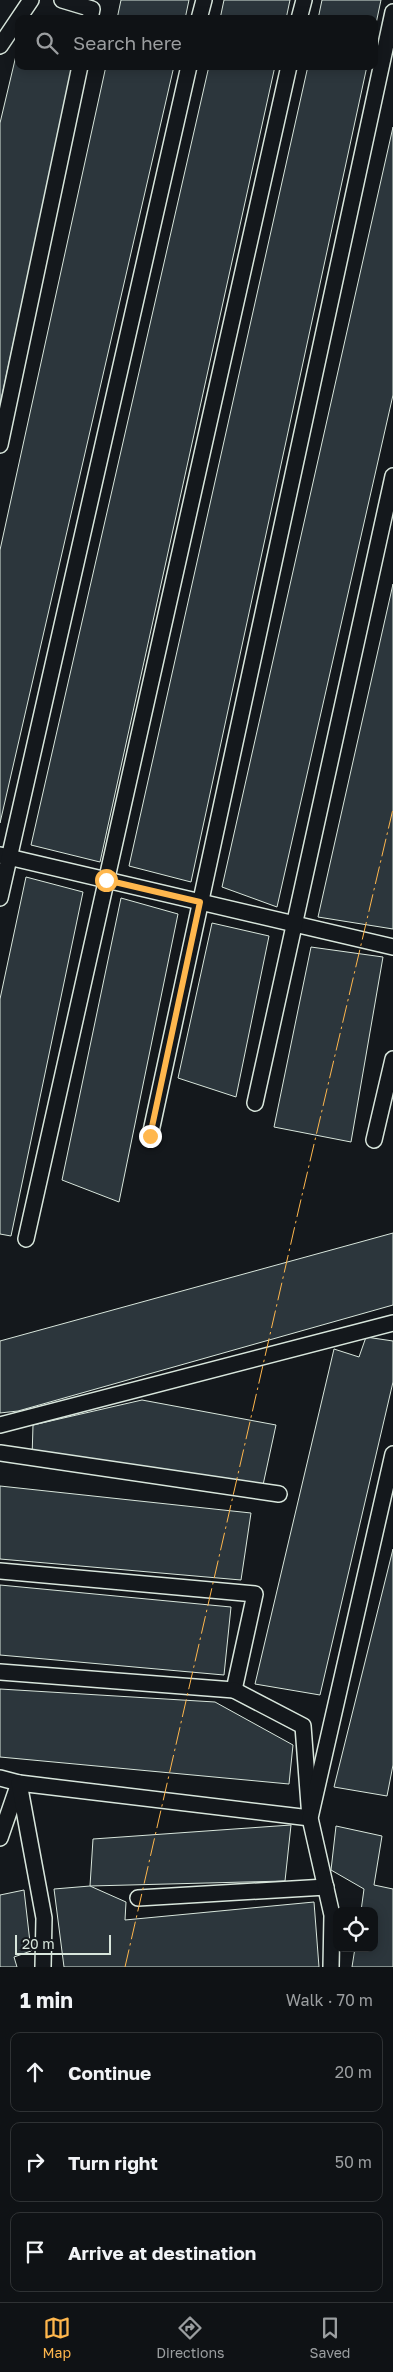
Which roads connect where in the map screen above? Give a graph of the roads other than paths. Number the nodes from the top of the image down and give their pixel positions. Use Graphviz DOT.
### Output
graph roads {
  1 [pos="31,0"];
  2 [pos="62,0"];
  3 [pos="204,0"];
  4 [pos="304,0"];
  5 [pos="393,12"];
  6 [pos="21,15"];
  7 [pos="91,15"];
  8 [pos="200,15"];
  9 [pos="301,15"];
  10 [pos="15,24"];
  11 [pos="0,46"];
  12 [pos="79,70"];
  13 [pos="187,70"];
  14 [pos="288,70"];
  15 [pos="0,445"];
  16 [pos="393,476"];
  17 [pos="5,856"];
  18 [pos="106,880"];
  19 [pos="0,898"];
  20 [pos="200,902"];
  21 [pos="294,924"];
  22 [pos="393,947"];
  23 [pos="393,1059"];
  24 [pos="255,1103"];
  25 [pos="150,1136"];
  26 [pos="374,1140"];
  27 [pos="26,1240"];
  28 [pos="393,1323"];
  29 [pos="0,1425"];
  30 [pos="0,1453"];
  31 [pos="393,1454"];
  32 [pos="279,1494"];
  33 [pos="0,1571"];
  34 [pos="0,1672"];
  35 [pos="234,1690"];
  36 [pos="0,1778"];
  37 [pos="19,1783"];
  38 [pos="310,1818"];
  39 [pos="0,1838"];
  40 [pos="326,1887"];
  41 [pos="138,1898"];
  42 [pos="43,1967"];
  43 [pos="331,1967"];
  1 -- 6 [label="lane"];
  2 -- 7 [label="lane"];
  3 -- 8 [label="lane"];
  4 -- 9 [label="lane"];
  5 -- 20 [label="lane"];
  10 -- 11 [label="lane"];
  12 -- 15 [label="lane"];
  13 -- 17 [label="lane"];
  14 -- 18 [label="lane"];
  16 -- 21 [label="lane"];
  17 -- 18 [label="lane"];
  17 -- 19 [label="lane"];
  18 -- 20 [label="lane"];
  18 -- 27 [label="lane"];
  20 -- 21 [label="lane"];
  20 -- 25 [label="lane"];
  21 -- 22 [label="lane"];
  21 -- 24 [label="lane"];
  23 -- 26 [label="lane"];
  28 -- 29 [label="lane"];
  30 -- 32 [label="lane"];
  31 -- 38 [label="lane"];
  33 -- 35 [label="lane"];
  34 -- 35 [label="lane"];
  35 -- 38 [label="lane"];
  36 -- 37 [label="lane"];
  37 -- 38 [label="lane"];
  37 -- 39 [label="lane"];
  37 -- 42 [label="lane"];
  38 -- 40 [label="lane"];
  40 -- 41 [label="lane"];
  40 -- 43 [label="lane"];
}
